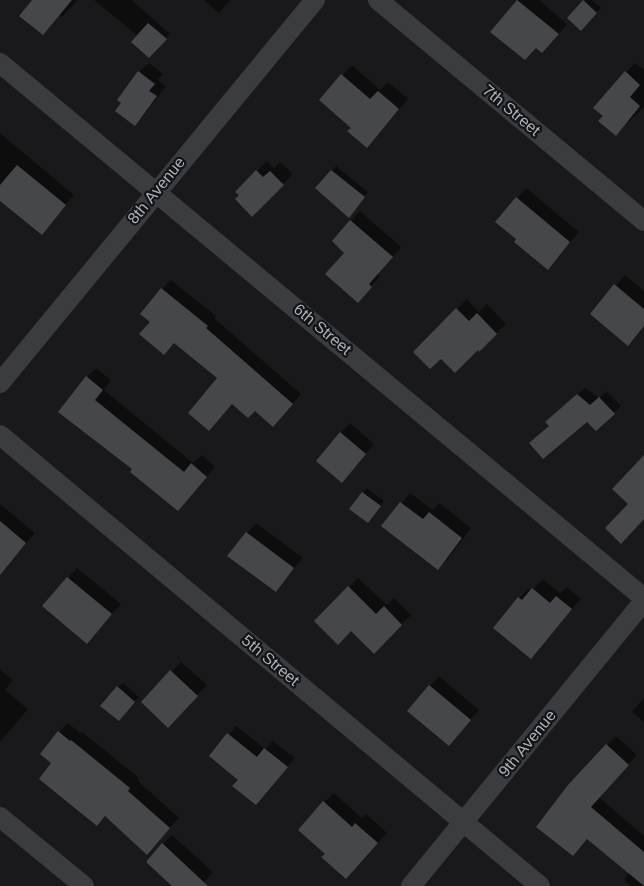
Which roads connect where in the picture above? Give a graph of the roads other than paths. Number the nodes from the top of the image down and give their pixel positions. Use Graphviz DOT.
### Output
graph roads {
  1 [pos="315,0"];
  2 [pos="378,0"];
  3 [pos="0,63"];
  4 [pos="157,192"];
  5 [pos="644,221"];
  6 [pos="0,383"];
  7 [pos="0,435"];
  8 [pos="644,600"];
  9 [pos="0,817"];
  10 [pos="464,823"];
  11 [pos="84,886"];
  12 [pos="411,886"];
  13 [pos="540,886"];
  1 -- 4 [label="street, 8th Avenue"];
  2 -- 5 [label="street, 7th Street"];
  3 -- 4 [label="street, 6th Street"];
  4 -- 6 [label="street, 8th Avenue"];
  4 -- 8 [label="street, 6th Street"];
  7 -- 10 [label="street, 5th Street"];
  8 -- 10 [label="street, 9th Avenue"];
  9 -- 11 [label="street"];
  10 -- 12 [label="street, 9th Avenue"];
  10 -- 13 [label="street, 5th Street"];
}
